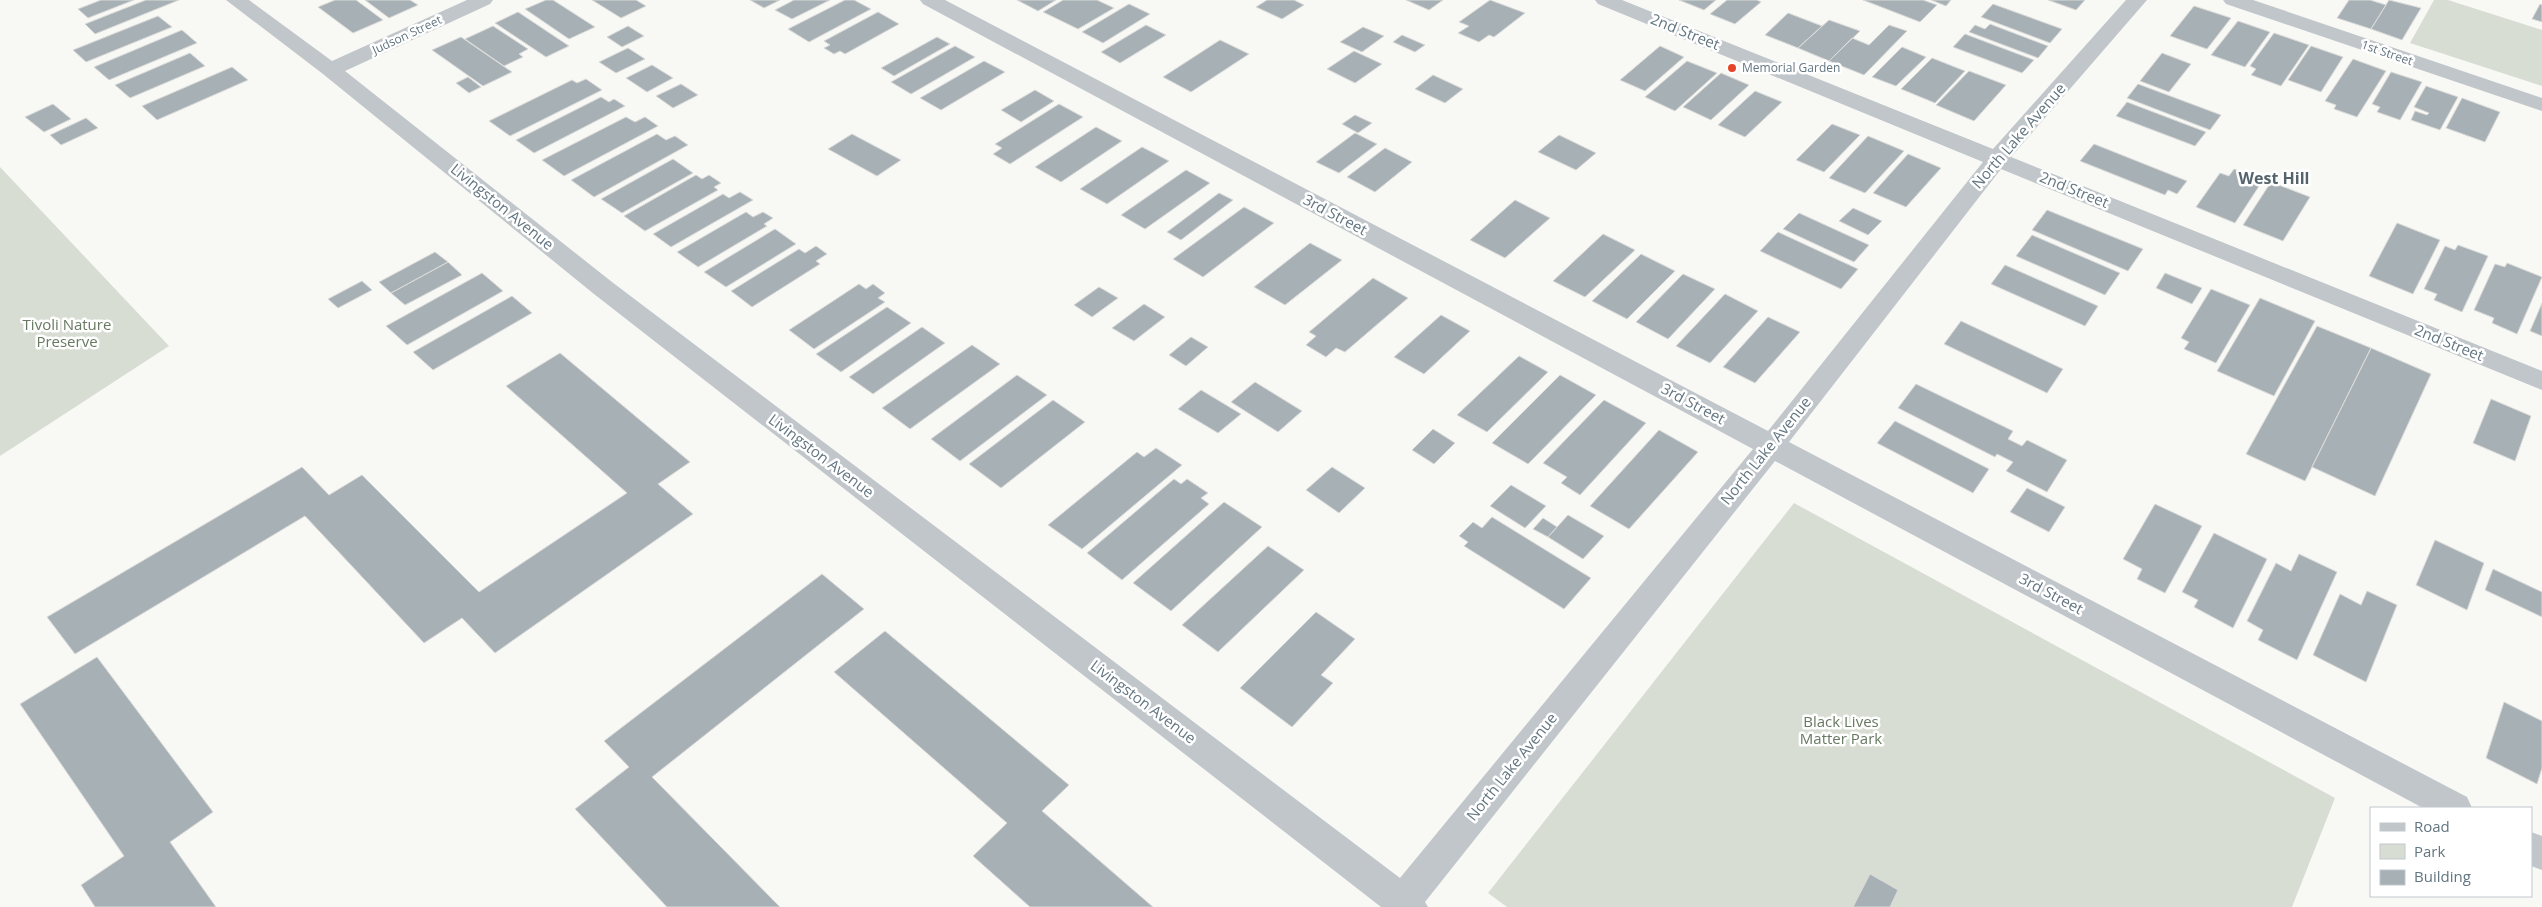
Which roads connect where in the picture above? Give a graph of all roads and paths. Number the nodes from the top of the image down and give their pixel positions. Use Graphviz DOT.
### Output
graph roads {
  1 [pos="236,0"];
  2 [pos="483,0"];
  3 [pos="930,0"];
  4 [pos="1606,0"];
  5 [pos="2137,0"];
  6 [pos="2233,0"];
  7 [pos="330,70"];
  8 [pos="2542,105"];
  9 [pos="1997,159"];
  10 [pos="2542,381"];
  11 [pos="1771,446"];
  12 [pos="2453,807"];
  13 [pos="1404,905"];
  1 -- 7 [label="street, Livingston Avenue"];
  2 -- 7 [label="street, Judson Street"];
  3 -- 11 [label="street, 3rd Street"];
  4 -- 9 [label="street, 2nd Street"];
  5 -- 9 [label="street, North Lake Avenue"];
  6 -- 8 [label="street, 1st Street"];
  7 -- 13 [label="street, Livingston Avenue"];
  9 -- 10 [label="street, 2nd Street"];
  9 -- 11 [label="street, North Lake Avenue"];
  11 -- 12 [label="street, 3rd Street"];
  11 -- 13 [label="street, North Lake Avenue"];
}
